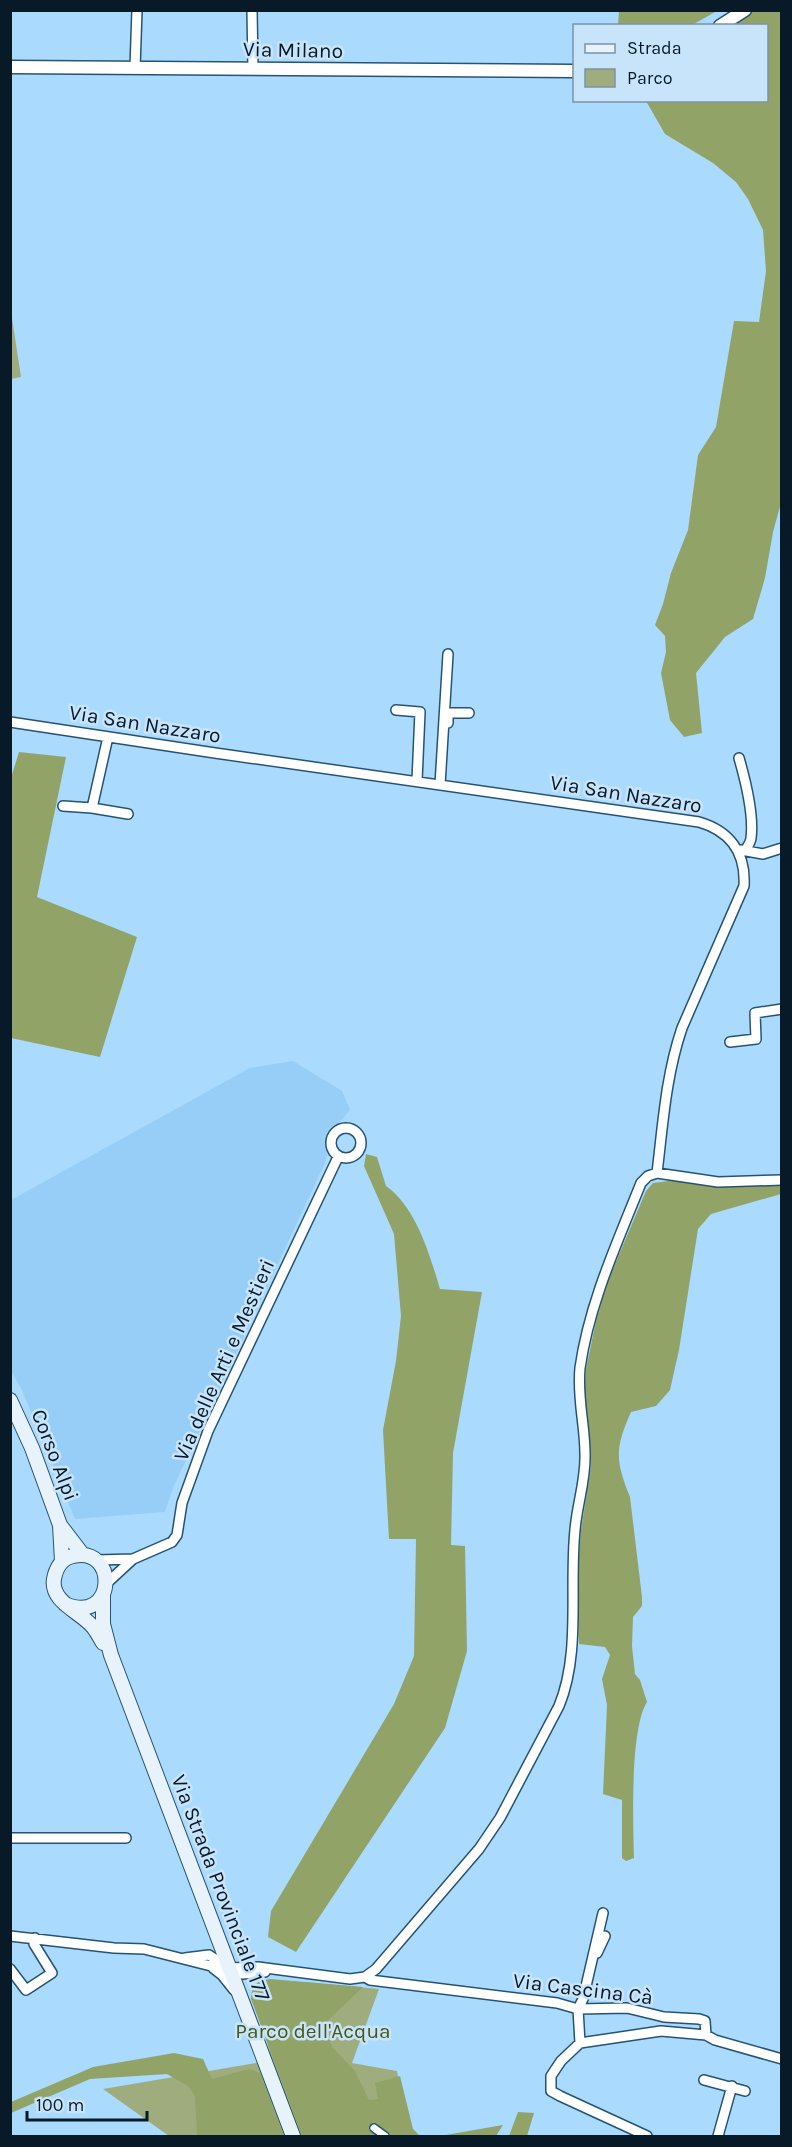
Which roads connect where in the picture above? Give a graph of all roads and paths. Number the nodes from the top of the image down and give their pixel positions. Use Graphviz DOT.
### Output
graph roads {
  1 [pos="137,10"];
  2 [pos="252,10"];
  3 [pos="745,10"];
  4 [pos="728,18"];
  5 [pos="10,66"];
  6 [pos="135,68"];
  7 [pos="253,69"];
  8 [pos="573,71"];
  9 [pos="447,654"];
  10 [pos="396,710"];
  11 [pos="469,713"];
  12 [pos="10,722"];
  13 [pos="108,737"];
  14 [pos="739,758"];
  15 [pos="417,781"];
  16 [pos="443,785"];
  17 [pos="63,806"];
  18 [pos="92,808"];
  19 [pos="128,814"];
  20 [pos="782,848"];
  21 [pos="741,850"];
  22 [pos="782,1009"];
  23 [pos="730,1042"];
  24 [pos="338,1156"];
  25 [pos="657,1173"];
  26 [pos="782,1180"];
  27 [pos="10,1400"];
  28 [pos="60,1525"];
  29 [pos="83,1555"];
  30 [pos="133,1559"];
  31 [pos="97,1560"];
  32 [pos="62,1561"];
  33 [pos="105,1589"];
  34 [pos="65,1604"];
  35 [pos="111,1655"];
  36 [pos="10,1838"];
  37 [pos="126,1838"];
  38 [pos="603,1913"];
  39 [pos="10,1936"];
  40 [pos="605,1936"];
  41 [pos="35,1938"];
  42 [pos="218,1939"];
  43 [pos="209,1955"];
  44 [pos="180,1959"];
  45 [pos="590,1961"];
  46 [pos="211,1966"];
  47 [pos="229,1968"];
  48 [pos="10,1969"];
  49 [pos="258,1969"];
  50 [pos="364,1977"];
  51 [pos="241,1999"];
  52 [pos="578,2009"];
  53 [pos="706,2036"];
  54 [pos="580,2043"];
  55 [pos="782,2058"];
  56 [pos="704,2080"];
  57 [pos="732,2086"];
  58 [pos="745,2091"];
  59 [pos="374,2128"];
  60 [pos="293,2136"];
  61 [pos="385,2136"];
  62 [pos="647,2136"];
  63 [pos="718,2136"];
  1 -- 6 [label="street"];
  2 -- 7 [label="street"];
  3 -- 4 [label="street"];
  5 -- 6 [label="street, Via Milano"];
  6 -- 7 [label="street, Via Milano"];
  7 -- 8 [label="street, Via Milano"];
  9 -- 16 [label="street"];
  10 -- 15 [label="street"];
  11 -- 16 [label="street"];
  12 -- 13 [label="street, Via San Nazzaro"];
  13 -- 15 [label="street, Via San Nazzaro"];
  13 -- 18 [label="street"];
  14 -- 21 [label="street"];
  15 -- 16 [label="street, Via San Nazzaro"];
  16 -- 21 [label="street, Via San Nazzaro"];
  17 -- 18 [label="street"];
  18 -- 19 [label="street"];
  20 -- 21 [label="street"];
  21 -- 25 [label="street"];
  22 -- 23 [label="street"];
  24 -- 30 [label="street, Via delle Arti e Mestieri"];
  25 -- 26 [label="street"];
  25 -- 50 [label="street"];
  27 -- 28 [label="main road, Corso Alpi"];
  28 -- 29 [label="main road, Corso Alpi"];
  28 -- 32 [label="main road, Corso Alpi"];
  29 -- 31 [label="main road"];
  29 -- 32 [label="main road"];
  30 -- 31 [label="street, Via delle Arti e Mestieri"];
  30 -- 33 [label="street, Via delle Arti e Mestieri"];
  31 -- 33 [label="main road, Via Strada Provinciale 177"];
  32 -- 34 [label="main road, Via Strada Provinciale 177"];
  33 -- 34 [label="main road"];
  33 -- 35 [label="main road, Via Strada Provinciale 177"];
  34 -- 35 [label="main road, Via Strada Provinciale 177"];
  35 -- 42 [label="main road, Via Strada Provinciale 177"];
  36 -- 37 [label="street"];
  38 -- 45 [label="street"];
  39 -- 41 [label="street, Via Cascina Cà"];
  40 -- 45 [label="street"];
  41 -- 44 [label="street, Via Cascina Cà"];
  41 -- 48 [label="street"];
  42 -- 43 [label="street"];
  42 -- 47 [label="main road, Via Strada Provinciale 177"];
  42 -- 49 [label="street"];
  43 -- 44 [label="street"];
  43 -- 47 [label="street"];
  44 -- 46 [label="street, Via Cascina Cà"];
  45 -- 52 [label="street"];
  46 -- 47 [label="street, Via Cascina Cà"];
  46 -- 51 [label="street"];
  47 -- 49 [label="street, Via Cascina Cà"];
  47 -- 51 [label="main road, Via Strada Provinciale 177"];
  49 -- 50 [label="street, Via Cascina Cà"];
  49 -- 51 [label="street"];
  50 -- 52 [label="street, Via Cascina Cà"];
  51 -- 60 [label="main road, Via Strada Provinciale 177"];
  52 -- 53 [label="street, Via Cascina Cà"];
  52 -- 54 [label="street"];
  53 -- 54 [label="street"];
  53 -- 55 [label="street"];
  54 -- 62 [label="street"];
  56 -- 57 [label="street"];
  57 -- 58 [label="street"];
  57 -- 63 [label="street"];
  59 -- 61 [label="street"];
}
